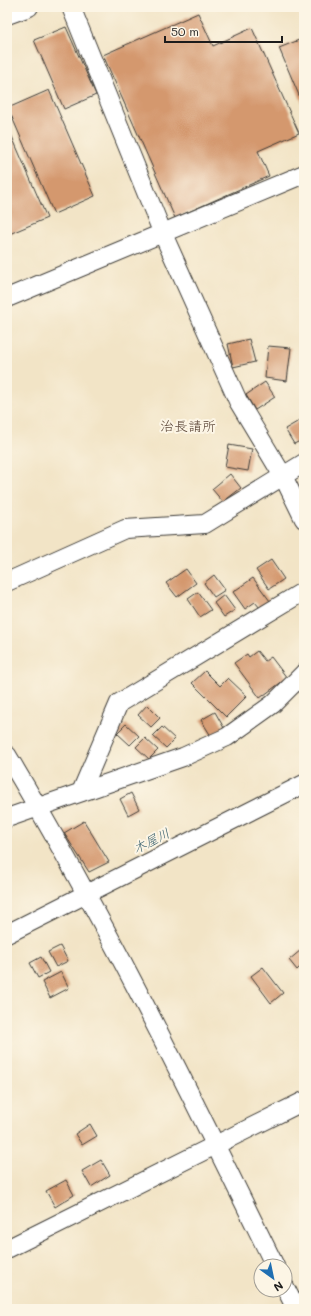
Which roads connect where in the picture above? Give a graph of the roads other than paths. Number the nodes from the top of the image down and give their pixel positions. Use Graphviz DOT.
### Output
graph roads {
  1 [pos="29,7"];
  2 [pos="71,7"];
  3 [pos="7,15"];
  4 [pos="304,174"];
  5 [pos="163,234"];
  6 [pos="7,298"];
  7 [pos="304,463"];
  8 [pos="283,476"];
  9 [pos="304,519"];
  10 [pos="7,582"];
  11 [pos="304,591"];
  12 [pos="304,673"];
  13 [pos="7,755"];
  14 [pos="304,784"];
  15 [pos="81,792"];
  16 [pos="38,807"];
  17 [pos="7,818"];
  18 [pos="84,889"];
  19 [pos="7,934"];
  20 [pos="304,1101"];
  21 [pos="215,1145"];
  22 [pos="7,1249"];
  23 [pos="271,1258"];
  24 [pos="290,1298"];
  25 [pos="296,1309"];
  1 -- 3 [label="street"];
  2 -- 5 [label="street"];
  4 -- 5 [label="street"];
  5 -- 6 [label="street"];
  5 -- 8 [label="street"];
  7 -- 8 [label="street"];
  8 -- 9 [label="street"];
  8 -- 10 [label="street"];
  11 -- 15 [label="street"];
  12 -- 15 [label="street"];
  13 -- 16 [label="street"];
  14 -- 18 [label="street"];
  15 -- 16 [label="street"];
  16 -- 17 [label="street"];
  16 -- 18 [label="street"];
  18 -- 19 [label="street"];
  18 -- 21 [label="street"];
  20 -- 21 [label="street"];
  21 -- 22 [label="street"];
  21 -- 23 [label="street"];
  24 -- 25 [label="street"];
}
